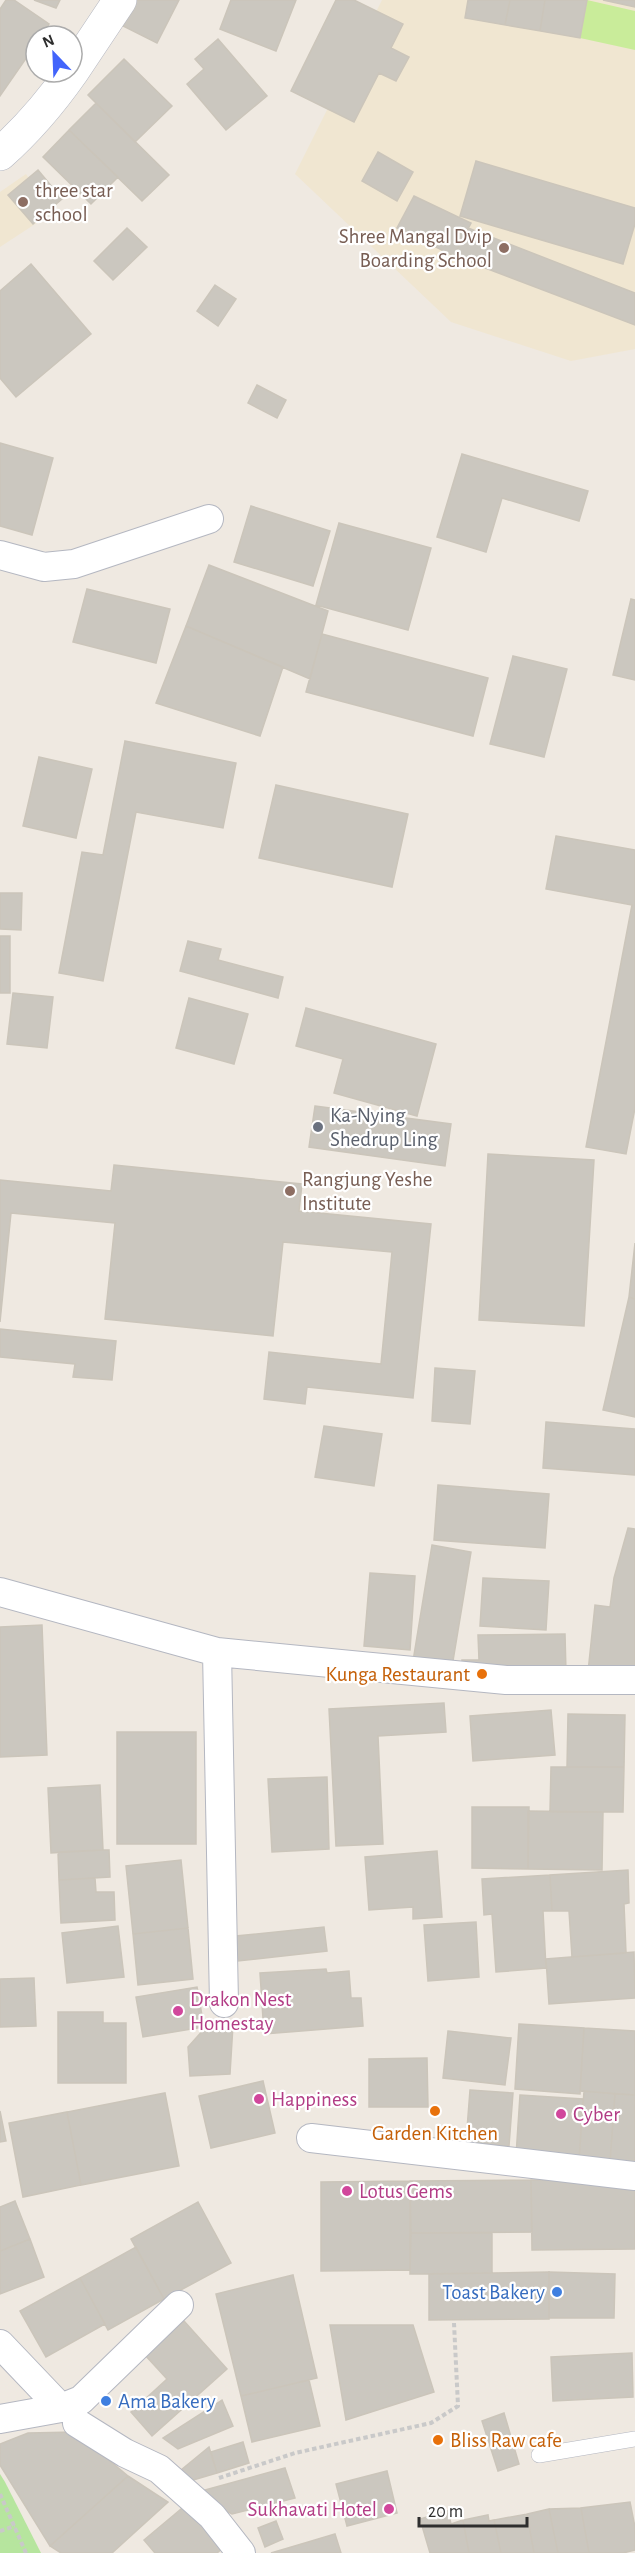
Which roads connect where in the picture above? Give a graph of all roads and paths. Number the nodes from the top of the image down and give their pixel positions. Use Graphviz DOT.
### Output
graph roads {
  1 [pos="120,0"];
  2 [pos="84,54"];
  3 [pos="64,84"];
  4 [pos="0,154"];
  5 [pos="209,519"];
  6 [pos="0,555"];
  7 [pos="0,1592"];
  8 [pos="218,1652"];
  9 [pos="635,1680"];
  10 [pos="224,2003"];
  11 [pos="311,2138"];
  12 [pos="635,2176"];
  13 [pos="179,2305"];
  14 [pos="454,2323"];
  15 [pos="0,2344"];
  16 [pos="69,2416"];
  17 [pos="0,2419"];
  18 [pos="635,2439"];
  19 [pos="539,2455"];
  20 [pos="180,2488"];
  21 [pos="0,2494"];
  22 [pos="15,2526"];
  23 [pos="0,2531"];
  24 [pos="26,2553"];
  25 [pos="242,2553"];
  1 -- 2 [label="main road"];
  3 -- 4 [label="main road"];
  5 -- 6 [label="street"];
  7 -- 8 [label="street"];
  8 -- 9 [label="street"];
  8 -- 10 [label="street"];
  11 -- 12 [label="street"];
  13 -- 16 [label="street"];
  14 -- 20 [label="path"];
  15 -- 16 [label="street"];
  16 -- 17 [label="street"];
  16 -- 20 [label="street"];
  18 -- 19 [label="lane"];
  20 -- 25 [label="street"];
  21 -- 22 [label="path"];
  22 -- 23 [label="path"];
  22 -- 24 [label="path"];
}
